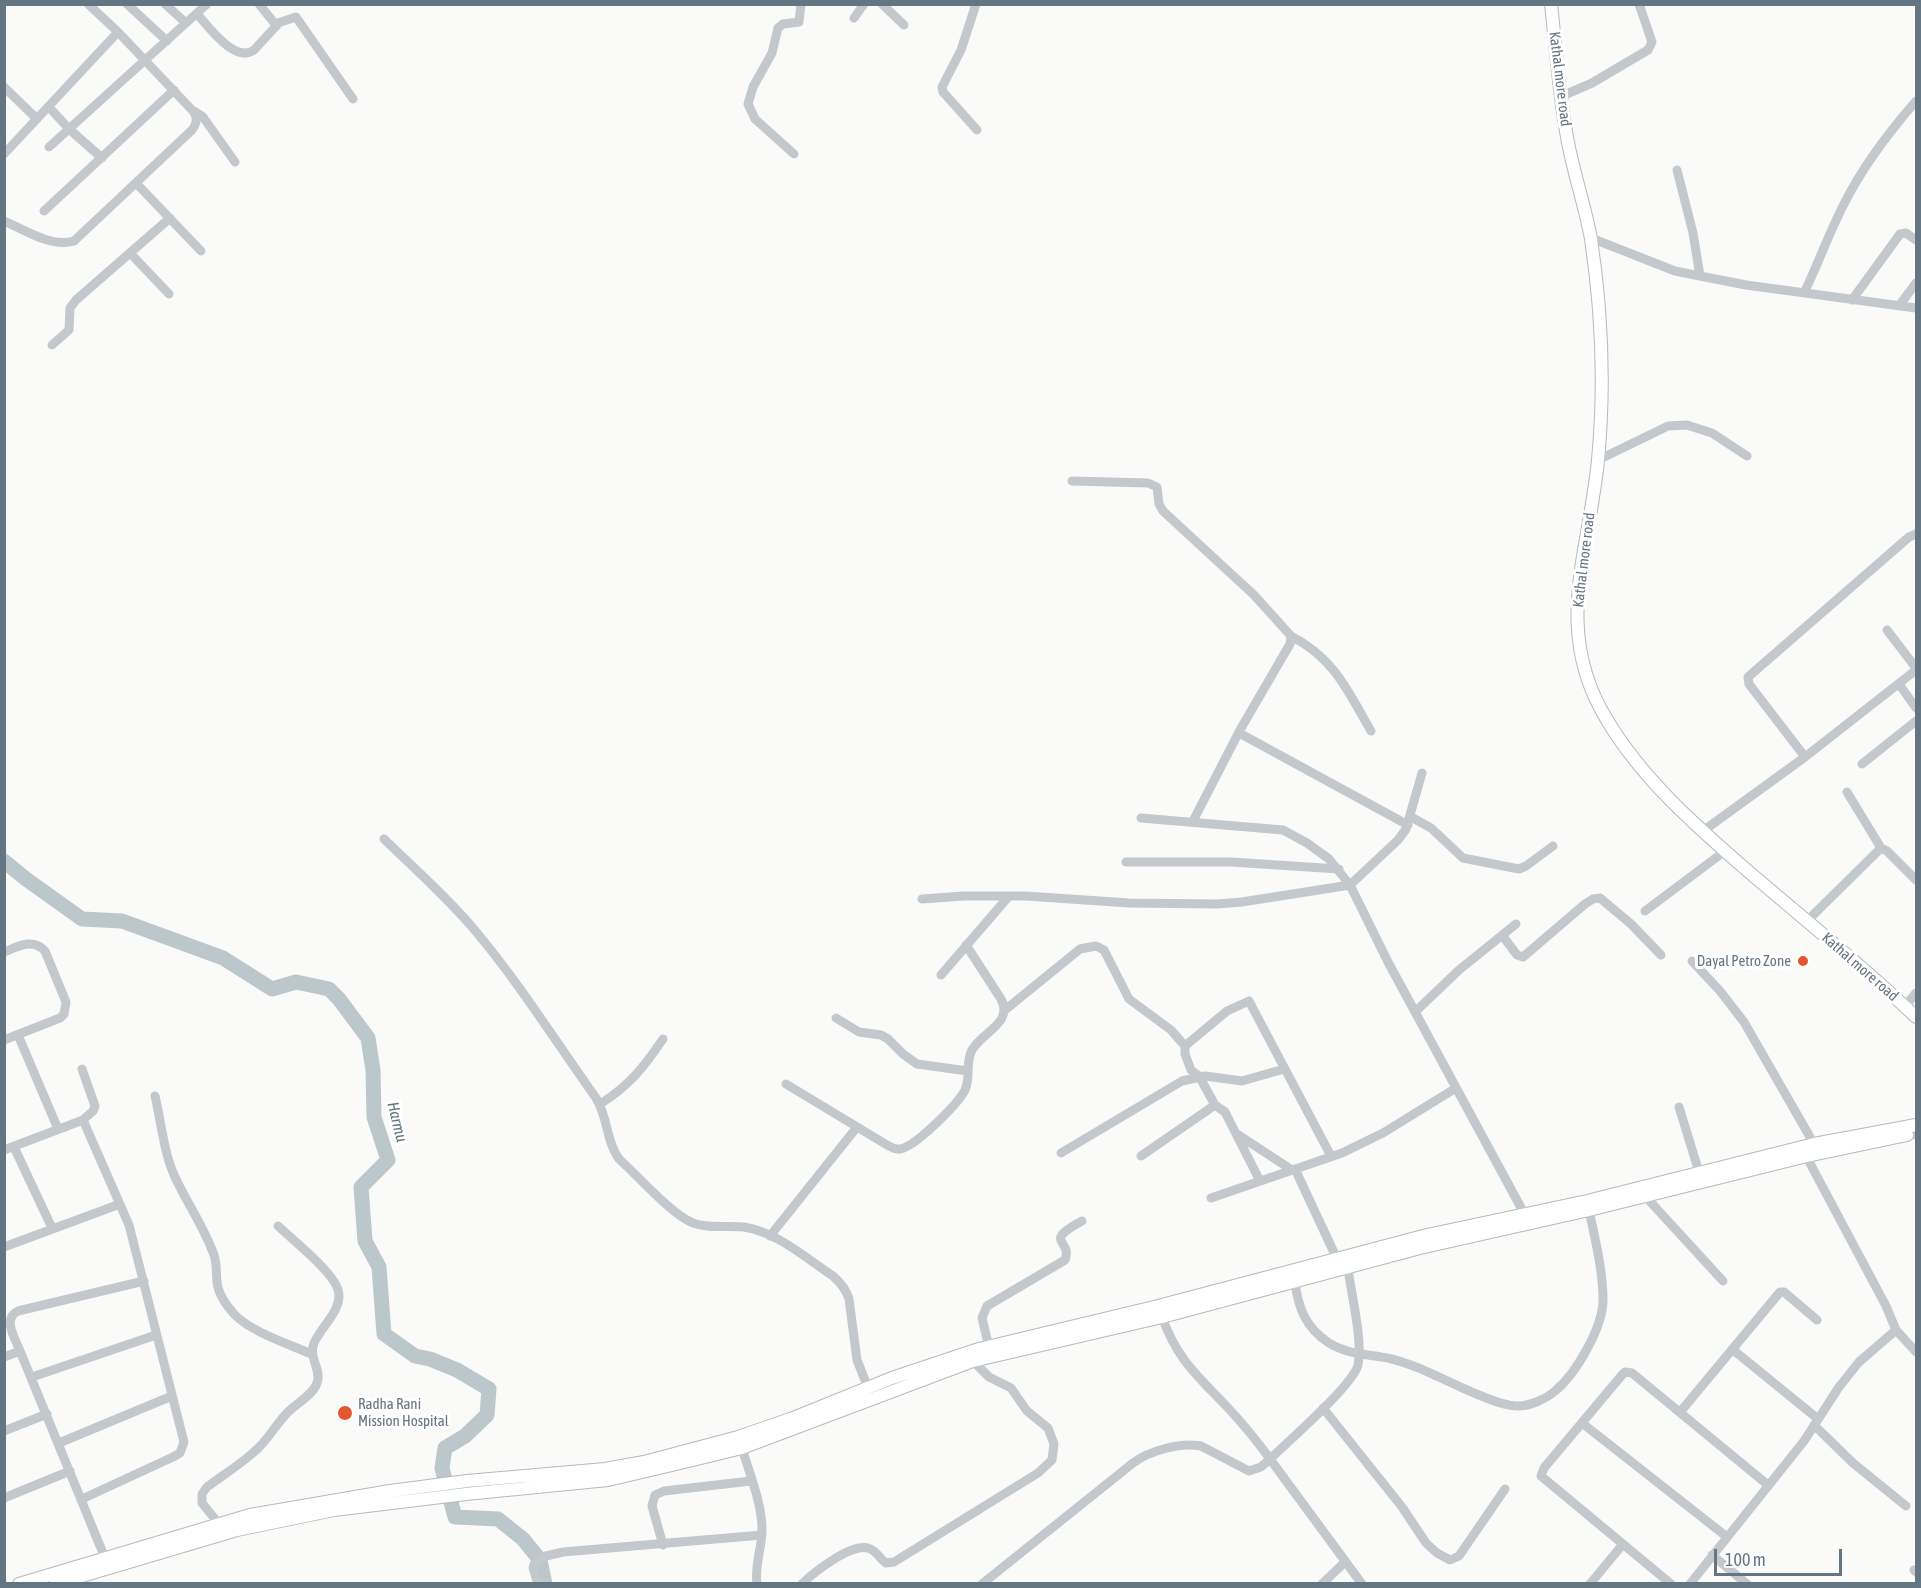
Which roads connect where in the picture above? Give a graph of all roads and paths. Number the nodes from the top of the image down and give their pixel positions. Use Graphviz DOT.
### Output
graph roads {
  1 [pos="88,4"];
  2 [pos="127,4"];
  3 [pos="165,4"];
  4 [pos="207,4"];
  5 [pos="259,4"];
  6 [pos="801,4"];
  7 [pos="864,4"];
  8 [pos="882,4"];
  9 [pos="976,4"];
  10 [pos="1551,4"];
  11 [pos="1639,4"];
  12 [pos="197,14"];
  13 [pos="854,18"];
  14 [pos="186,23"];
  15 [pos="278,24"];
  16 [pos="904,25"];
  17 [pos="118,32"];
  18 [pos="167,41"];
  19 [pos="145,61"];
  20 [pos="4,87"];
  21 [pos="174,90"];
  22 [pos="1562,96"];
  23 [pos="353,99"];
  24 [pos="1917,101"];
  25 [pos="50,107"];
  26 [pos="194,111"];
  27 [pos="37,119"];
  28 [pos="69,129"];
  29 [pos="978,130"];
  30 [pos="49,147"];
  31 [pos="4,154"];
  32 [pos="794,154"];
  33 [pos="102,158"];
  34 [pos="235,162"];
  35 [pos="1677,170"];
  36 [pos="136,183"];
  37 [pos="44,211"];
  38 [pos="170,218"];
  39 [pos="4,221"];
  40 [pos="1590,238"];
  41 [pos="1917,240"];
  42 [pos="201,250"];
  43 [pos="130,253"];
  44 [pos="1700,276"];
  45 [pos="1917,283"];
  46 [pos="1804,293"];
  47 [pos="169,294"];
  48 [pos="1852,300"];
  49 [pos="1899,306"];
  50 [pos="1917,308"];
  51 [pos="52,345"];
  52 [pos="1747,456"];
  53 [pos="1598,460"];
  54 [pos="1072,481"];
  55 [pos="1917,534"];
  56 [pos="1887,630"];
  57 [pos="1291,636"];
  58 [pos="1917,669"];
  59 [pos="1899,684"];
  60 [pos="1917,708"];
  61 [pos="1917,721"];
  62 [pos="1240,730"];
  63 [pos="1371,731"];
  64 [pos="1805,757"];
  65 [pos="1862,764"];
  66 [pos="1422,773"];
  67 [pos="1847,792"];
  68 [pos="1141,818"];
  69 [pos="1193,821"];
  70 [pos="1409,821"];
  71 [pos="1703,831"];
  72 [pos="384,839"];
  73 [pos="1553,846"];
  74 [pos="1881,848"];
  75 [pos="1725,851"];
  76 [pos="1125,862"];
  77 [pos="1339,869"];
  78 [pos="1917,880"];
  79 [pos="1350,885"];
  80 [pos="1009,896"];
  81 [pos="922,898"];
  82 [pos="1645,911"];
  83 [pos="1807,921"];
  84 [pos="1516,924"];
  85 [pos="1502,935"];
  86 [pos="966,945"];
  87 [pos="4,952"];
  88 [pos="1661,955"];
  89 [pos="1692,961"];
  90 [pos="941,975"];
  91 [pos="1917,993"];
  92 [pos="1905,1006"];
  93 [pos="1005,1010"];
  94 [pos="1415,1012"];
  95 [pos="1917,1017"];
  96 [pos="836,1018"];
  97 [pos="18,1035"];
  98 [pos="663,1039"];
  99 [pos="4,1041"];
  100 [pos="1185,1046"];
  101 [pos="82,1069"];
  102 [pos="1284,1069"];
  103 [pos="968,1071"];
  104 [pos="1199,1076"];
  105 [pos="786,1084"];
  106 [pos="1456,1088"];
  107 [pos="155,1096"];
  108 [pos="600,1104"];
  109 [pos="1215,1105"];
  110 [pos="1679,1107"];
  111 [pos="83,1120"];
  112 [pos="857,1127"];
  113 [pos="57,1129"];
  114 [pos="1916,1132"];
  115 [pos="1236,1134"];
  116 [pos="1814,1144"];
  117 [pos="9,1149"];
  118 [pos="1804,1152"];
  119 [pos="1061,1154"];
  120 [pos="1141,1156"];
  121 [pos="1331,1156"];
  122 [pos="1294,1169"];
  123 [pos="1699,1172"];
  124 [pos="1260,1181"];
  125 [pos="1645,1196"];
  126 [pos="1211,1198"];
  127 [pos="120,1204"];
  128 [pos="1589,1210"];
  129 [pos="1525,1215"];
  130 [pos="1082,1221"];
  131 [pos="278,1226"];
  132 [pos="52,1228"];
  133 [pos="770,1236"];
  134 [pos="4,1247"];
  135 [pos="1337,1259"];
  136 [pos="1348,1268"];
  137 [pos="144,1281"];
  138 [pos="1723,1281"];
  139 [pos="1295,1282"];
  140 [pos="1162,1317"];
  141 [pos="1817,1320"];
  142 [pos="1896,1330"];
  143 [pos="156,1335"];
  144 [pos="989,1347"];
  145 [pos="1732,1349"];
  146 [pos="20,1351"];
  147 [pos="1917,1352"];
  148 [pos="1359,1353"];
  149 [pos="311,1354"];
  150 [pos="4,1357"];
  151 [pos="973,1361"];
  152 [pos="32,1377"];
  153 [pos="868,1388"];
  154 [pos="172,1396"];
  155 [pos="1323,1408"];
  156 [pos="1681,1412"];
  157 [pos="46,1414"];
  158 [pos="1816,1422"];
  159 [pos="1582,1423"];
  160 [pos="4,1431"];
  161 [pos="58,1443"];
  162 [pos="742,1448"];
  163 [pos="1270,1459"];
  164 [pos="70,1471"];
  165 [pos="752,1481"];
  166 [pos="1768,1485"];
  167 [pos="466,1488"];
  168 [pos="1505,1489"];
  169 [pos="432,1492"];
  170 [pos="4,1498"];
  171 [pos="82,1499"];
  172 [pos="1905,1506"];
  173 [pos="219,1524"];
  174 [pos="762,1535"];
  175 [pos="1727,1537"];
  176 [pos="1623,1544"];
  177 [pos="663,1545"];
  178 [pos="1712,1555"];
  179 [pos="105,1558"];
  180 [pos="1345,1562"];
  181 [pos="18,1584"];
  182 [pos="55,1584"];
  183 [pos="538,1584"];
  184 [pos="758,1584"];
  185 [pos="802,1584"];
  186 [pos="982,1584"];
  187 [pos="1322,1584"];
  188 [pos="1362,1584"];
  189 [pos="1590,1584"];
  190 [pos="1671,1584"];
  191 [pos="1690,1584"];
  192 [pos="1747,1584"];
  1 -- 17 [label="street"];
  2 -- 18 [label="street"];
  3 -- 14 [label="street"];
  4 -- 12 [label="street"];
  5 -- 15 [label="street"];
  6 -- 32 [label="street"];
  7 -- 13 [label="street"];
  8 -- 16 [label="street"];
  9 -- 29 [label="street"];
  10 -- 22 [label="street, Kathal more road"];
  11 -- 22 [label="street"];
  12 -- 14 [label="street"];
  12 -- 15 [label="street"];
  14 -- 18 [label="street"];
  15 -- 23 [label="street"];
  17 -- 19 [label="street"];
  17 -- 25 [label="street"];
  18 -- 19 [label="street"];
  19 -- 21 [label="street"];
  19 -- 28 [label="street"];
  20 -- 27 [label="street"];
  21 -- 26 [label="street"];
  21 -- 33 [label="street"];
  22 -- 40 [label="street, Kathal more road"];
  24 -- 46 [label="street"];
  25 -- 27 [label="street"];
  25 -- 28 [label="street"];
  26 -- 34 [label="street"];
  26 -- 36 [label="street"];
  27 -- 31 [label="street"];
  28 -- 30 [label="street"];
  28 -- 33 [label="street"];
  33 -- 37 [label="street"];
  35 -- 44 [label="street"];
  36 -- 38 [label="street"];
  36 -- 39 [label="street"];
  38 -- 42 [label="street"];
  38 -- 43 [label="street"];
  40 -- 44 [label="street"];
  40 -- 53 [label="street, Kathal more road"];
  41 -- 48 [label="street"];
  43 -- 47 [label="street"];
  43 -- 51 [label="street"];
  44 -- 46 [label="street"];
  45 -- 49 [label="street"];
  46 -- 48 [label="street"];
  48 -- 49 [label="street"];
  49 -- 50 [label="street"];
  52 -- 53 [label="street"];
  53 -- 71 [label="street, Kathal more road"];
  54 -- 57 [label="street"];
  55 -- 64 [label="street"];
  56 -- 58 [label="street"];
  57 -- 62 [label="street"];
  57 -- 63 [label="street"];
  58 -- 59 [label="street"];
  59 -- 60 [label="street"];
  59 -- 64 [label="street"];
  61 -- 65 [label="street"];
  62 -- 69 [label="street"];
  62 -- 70 [label="street"];
  64 -- 71 [label="street"];
  66 -- 70 [label="street"];
  67 -- 74 [label="street"];
  68 -- 69 [label="street"];
  69 -- 77 [label="street"];
  70 -- 73 [label="street"];
  70 -- 79 [label="street"];
  71 -- 75 [label="street, Kathal more road"];
  72 -- 108 [label="street"];
  74 -- 78 [label="street"];
  74 -- 83 [label="street"];
  75 -- 82 [label="street"];
  75 -- 83 [label="street, Kathal more road"];
  76 -- 77 [label="street"];
  77 -- 79 [label="street"];
  79 -- 80 [label="street"];
  79 -- 94 [label="street"];
  80 -- 81 [label="street"];
  80 -- 86 [label="street"];
  83 -- 92 [label="street, Kathal more road"];
  84 -- 85 [label="street"];
  85 -- 88 [label="street"];
  85 -- 94 [label="street"];
  86 -- 90 [label="street"];
  86 -- 93 [label="street"];
  87 -- 97 [label="street"];
  89 -- 116 [label="street"];
  91 -- 92 [label="street"];
  92 -- 95 [label="street, Kathal more road"];
  93 -- 100 [label="street"];
  93 -- 103 [label="street"];
  94 -- 106 [label="street"];
  96 -- 103 [label="street"];
  97 -- 99 [label="street"];
  97 -- 113 [label="street"];
  98 -- 108 [label="street"];
  100 -- 102 [label="street"];
  100 -- 104 [label="street"];
  101 -- 111 [label="street"];
  102 -- 104 [label="street"];
  102 -- 121 [label="street"];
  103 -- 112 [label="street"];
  104 -- 109 [label="street"];
  104 -- 119 [label="street"];
  105 -- 112 [label="street"];
  106 -- 121 [label="street"];
  106 -- 129 [label="street"];
  107 -- 149 [label="street"];
  108 -- 133 [label="street"];
  109 -- 115 [label="street"];
  109 -- 120 [label="street"];
  110 -- 123 [label="street"];
  111 -- 113 [label="street"];
  111 -- 127 [label="street"];
  112 -- 133 [label="street"];
  113 -- 117 [label="street"];
  114 -- 116 [label="street"];
  114 -- 118 [label="street"];
  115 -- 122 [label="street"];
  115 -- 124 [label="street"];
  116 -- 118 [label="street"];
  117 -- 132 [label="street"];
  118 -- 123 [label="street"];
  118 -- 125 [label="street"];
  118 -- 142 [label="street"];
  121 -- 122 [label="street"];
  122 -- 124 [label="street"];
  122 -- 135 [label="street"];
  123 -- 129 [label="street"];
  124 -- 126 [label="street"];
  125 -- 128 [label="street"];
  125 -- 138 [label="street"];
  127 -- 132 [label="street"];
  127 -- 137 [label="street"];
  128 -- 136 [label="street"];
  128 -- 148 [label="street"];
  129 -- 135 [label="street"];
  130 -- 144 [label="street"];
  131 -- 149 [label="street"];
  132 -- 134 [label="street"];
  133 -- 153 [label="street"];
  135 -- 144 [label="street"];
  136 -- 139 [label="street"];
  136 -- 148 [label="street"];
  137 -- 143 [label="street"];
  137 -- 146 [label="street"];
  139 -- 140 [label="street"];
  139 -- 148 [label="street"];
  140 -- 151 [label="street"];
  140 -- 163 [label="street"];
  141 -- 145 [label="street"];
  142 -- 147 [label="street"];
  142 -- 158 [label="street"];
  143 -- 152 [label="street"];
  143 -- 154 [label="street"];
  144 -- 153 [label="street"];
  145 -- 156 [label="street"];
  145 -- 158 [label="street"];
  146 -- 150 [label="street"];
  146 -- 152 [label="street"];
  148 -- 155 [label="street"];
  149 -- 173 [label="street"];
  151 -- 162 [label="street"];
  151 -- 185 [label="street"];
  152 -- 157 [label="street"];
  153 -- 167 [label="street"];
  154 -- 161 [label="street"];
  154 -- 171 [label="street"];
  155 -- 163 [label="street"];
  155 -- 168 [label="street"];
  156 -- 159 [label="street"];
  156 -- 166 [label="street"];
  157 -- 160 [label="street"];
  157 -- 161 [label="street"];
  158 -- 166 [label="street"];
  158 -- 172 [label="street"];
  159 -- 175 [label="street"];
  159 -- 176 [label="street"];
  161 -- 164 [label="street"];
  162 -- 165 [label="street"];
  162 -- 167 [label="street"];
  163 -- 180 [label="street"];
  163 -- 186 [label="street"];
  164 -- 170 [label="street"];
  164 -- 171 [label="street"];
  165 -- 174 [label="street"];
  165 -- 177 [label="street"];
  166 -- 175 [label="street"];
  167 -- 169 [label="street"];
  169 -- 173 [label="street"];
  169 -- 182 [label="street"];
  171 -- 179 [label="street"];
  173 -- 179 [label="street"];
  174 -- 177 [label="street"];
  174 -- 184 [label="street"];
  175 -- 178 [label="street"];
  176 -- 189 [label="street"];
  176 -- 190 [label="street"];
  177 -- 183 [label="street"];
  178 -- 191 [label="street"];
  178 -- 192 [label="street"];
  179 -- 181 [label="street"];
  180 -- 187 [label="street"];
  180 -- 188 [label="street"];
}
